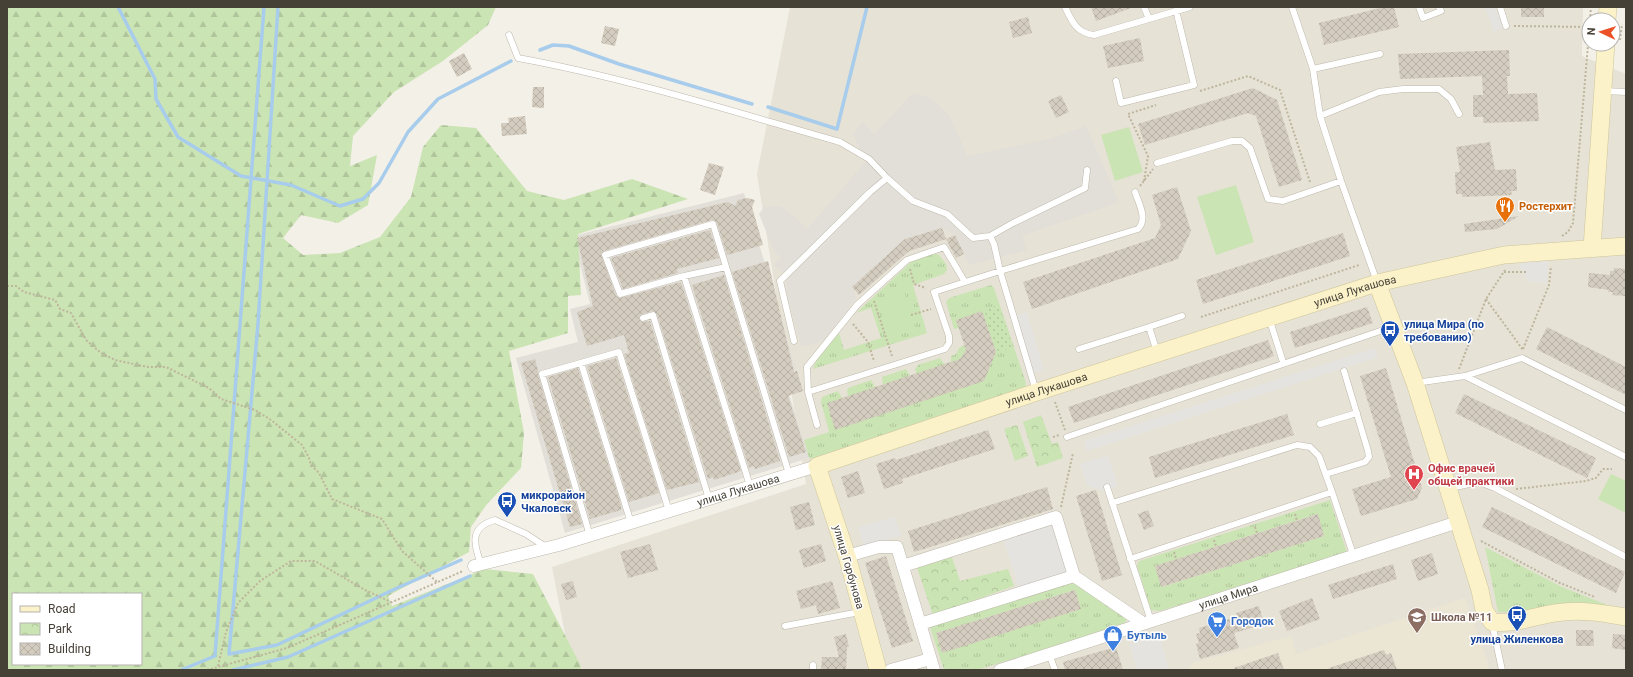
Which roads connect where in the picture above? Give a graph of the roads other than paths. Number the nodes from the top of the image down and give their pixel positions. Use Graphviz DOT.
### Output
graph roads {
  1 [pos="1065,7"];
  2 [pos="1144,7"];
  3 [pos="1190,7"];
  4 [pos="1292,7"];
  5 [pos="1419,7"];
  6 [pos="1439,7"];
  7 [pos="1500,7"];
  8 [pos="1176,10"];
  9 [pos="1149,19"];
  10 [pos="1506,26"];
  11 [pos="508,35"];
  12 [pos="1605,52"];
  13 [pos="1380,54"];
  14 [pos="1313,69"];
  15 [pos="1116,81"];
  16 [pos="1602,91"];
  17 [pos="1626,92"];
  18 [pos="1459,114"];
  19 [pos="1320,116"];
  20 [pos="1157,163"];
  21 [pos="1087,170"];
  22 [pos="887,178"];
  23 [pos="1341,181"];
  24 [pos="1135,192"];
  25 [pos="990,236"];
  26 [pos="1626,246"];
  27 [pos="1592,248"];
  28 [pos="726,267"];
  29 [pos="1000,271"];
  30 [pos="684,276"];
  31 [pos="965,282"];
  32 [pos="1377,283"];
  33 [pos="1182,316"];
  34 [pos="643,318"];
  35 [pos="1269,318"];
  36 [pos="1393,326"];
  37 [pos="1149,328"];
  38 [pos="794,341"];
  39 [pos="1079,349"];
  40 [pos="1157,354"];
  41 [pos="1283,362"];
  42 [pos="581,363"];
  43 [pos="1344,371"];
  44 [pos="1464,376"];
  45 [pos="1415,383"];
  46 [pos="1044,390"];
  47 [pos="808,392"];
  48 [pos="1626,410"];
  49 [pos="1357,413"];
  50 [pos="1320,424"];
  51 [pos="817,425"];
  52 [pos="1067,436"];
  53 [pos="1626,457"];
  54 [pos="816,466"];
  55 [pos="789,474"];
  56 [pos="1326,474"];
  57 [pos="750,486"];
  58 [pos="1107,487"];
  59 [pos="1448,488"];
  60 [pos="1332,492"];
  61 [pos="709,499"];
  62 [pos="1112,503"];
  63 [pos="669,511"];
  64 [pos="1458,522"];
  65 [pos="631,523"];
  66 [pos="590,536"];
  67 [pos="547,548"];
  68 [pos="847,556"];
  69 [pos="1354,557"];
  70 [pos="1626,557"];
  71 [pos="1130,559"];
  72 [pos="477,565"];
  73 [pos="903,566"];
  74 [pos="1074,576"];
  75 [pos="862,612"];
  76 [pos="1626,617"];
  77 [pos="1147,622"];
  78 [pos="1492,622"];
  79 [pos="920,624"];
  80 [pos="785,626"];
  81 [pos="1049,654"];
  82 [pos="932,664"];
  83 [pos="878,670"];
  84 [pos="891,670"];
  85 [pos="1000,670"];
  86 [pos="1055,670"];
  87 [pos="1502,670"];
  1 -- 9 [label="lane"];
  2 -- 9 [label="lane"];
  3 -- 8 [label="lane"];
  4 -- 14 [label="lane"];
  5 -- 6 [label="lane"];
  7 -- 10 [label="lane"];
  8 -- 9 [label="lane"];
  8 -- 15 [label="lane"];
  11 -- 22 [label="lane"];
  12 -- 16 [label="street"];
  13 -- 14 [label="lane"];
  14 -- 19 [label="lane"];
  16 -- 17 [label="lane"];
  16 -- 27 [label="street"];
  18 -- 19 [label="lane"];
  19 -- 23 [label="lane"];
  20 -- 23 [label="lane"];
  21 -- 25 [label="lane"];
  22 -- 25 [label="lane"];
  22 -- 38 [label="lane"];
  23 -- 32 [label="lane"];
  24 -- 29 [label="lane"];
  25 -- 29 [label="lane"];
  26 -- 27 [label="street, улица Лукашова"];
  27 -- 32 [label="street, улица Лукашова"];
  28 -- 30 [label="lane"];
  28 -- 30 [label="lane"];
  28 -- 55 [label="lane"];
  29 -- 31 [label="lane"];
  29 -- 46 [label="lane"];
  30 -- 57 [label="lane"];
  31 -- 47 [label="lane"];
  31 -- 47 [label="lane"];
  32 -- 35 [label="street, улица Лукашова"];
  32 -- 36 [label="street"];
  33 -- 37 [label="lane"];
  34 -- 61 [label="lane"];
  35 -- 40 [label="street, улица Лукашова"];
  35 -- 41 [label="lane"];
  36 -- 41 [label="lane"];
  36 -- 45 [label="street"];
  37 -- 39 [label="lane"];
  37 -- 40 [label="lane"];
  40 -- 46 [label="street, улица Лукашова"];
  41 -- 52 [label="lane"];
  42 -- 63 [label="lane"];
  42 -- 65 [label="lane"];
  42 -- 66 [label="lane"];
  43 -- 49 [label="lane"];
  44 -- 45 [label="lane"];
  44 -- 48 [label="lane"];
  44 -- 53 [label="lane"];
  45 -- 59 [label="street"];
  46 -- 54 [label="street, улица Лукашова"];
  47 -- 51 [label="lane"];
  49 -- 50 [label="lane"];
  49 -- 56 [label="lane"];
  54 -- 55 [label="street, улица Лукашова"];
  54 -- 68 [label="street, улица Горбунова"];
  55 -- 57 [label="street, улица Лукашова"];
  56 -- 60 [label="lane"];
  56 -- 62 [label="lane"];
  57 -- 61 [label="street, улица Лукашова"];
  58 -- 62 [label="lane"];
  59 -- 64 [label="street"];
  59 -- 70 [label="lane"];
  60 -- 69 [label="lane"];
  60 -- 71 [label="lane"];
  61 -- 63 [label="street, улица Лукашова"];
  62 -- 71 [label="lane"];
  63 -- 65 [label="street, улица Лукашова"];
  64 -- 69 [label="street, улица Мира"];
  64 -- 78 [label="street"];
  65 -- 66 [label="street, улица Лукашова"];
  66 -- 67 [label="street, улица Лукашова"];
  67 -- 72 [label="street, улица Лукашова"];
  67 -- 72 [label="lane"];
  68 -- 73 [label="street"];
  68 -- 75 [label="street, улица Горбунова"];
  69 -- 77 [label="street, улица Мира"];
  71 -- 77 [label="lane"];
  73 -- 74 [label="street"];
  73 -- 79 [label="street"];
  74 -- 77 [label="street"];
  74 -- 79 [label="street"];
  75 -- 80 [label="lane"];
  75 -- 83 [label="street, улица Горбунова"];
  76 -- 78 [label="street"];
  77 -- 81 [label="street, улица Мира"];
  78 -- 87 [label="lane"];
  79 -- 82 [label="street"];
  81 -- 85 [label="street, улица Мира"];
  81 -- 86 [label="lane"];
  82 -- 84 [label="street"];
}
